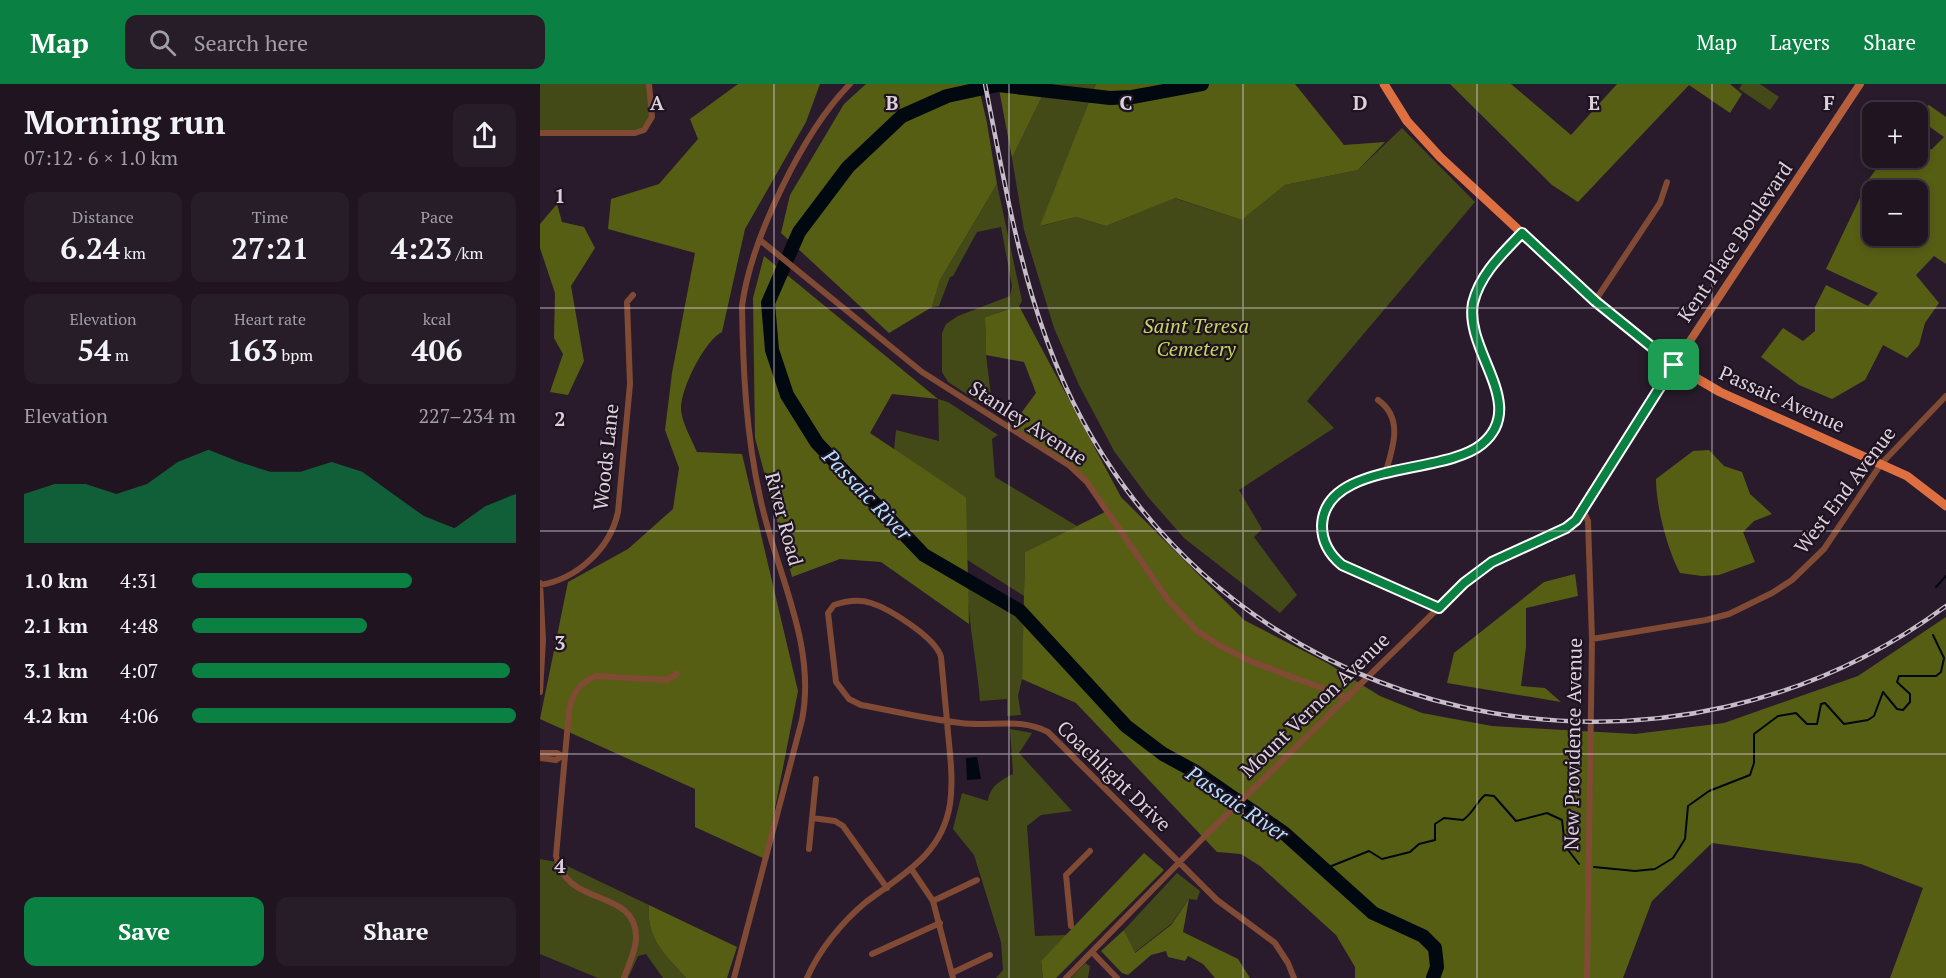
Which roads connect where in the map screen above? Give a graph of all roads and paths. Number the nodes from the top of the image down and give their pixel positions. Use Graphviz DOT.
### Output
graph roads {
  1 [pos="649,84"];
  2 [pos="850,84"];
  3 [pos="1384,84"];
  4 [pos="1860,84"];
  5 [pos="540,133"];
  6 [pos="1667,182"];
  7 [pos="1522,233"];
  8 [pos="760,240"];
  9 [pos="633,295"];
  10 [pos="1595,301"];
  11 [pos="1674,365"];
  12 [pos="1946,396"];
  13 [pos="1378,400"];
  14 [pos="1881,464"];
  15 [pos="1385,474"];
  16 [pos="1946,506"];
  17 [pos="1584,512"];
  18 [pos="540,583"];
  19 [pos="1439,608"];
  20 [pos="1592,639"];
  21 [pos="677,674"];
  22 [pos="540,692"];
  23 [pos="1348,698"];
  24 [pos="947,721"];
  25 [pos="540,756"];
  26 [pos="562,757"];
  27 [pos="816,779"];
  28 [pos="812,818"];
  29 [pos="809,849"];
  30 [pos="1090,851"];
  31 [pos="1180,864"];
  32 [pos="912,870"];
  33 [pos="977,880"];
  34 [pos="887,888"];
  35 [pos="933,901"];
  36 [pos="940,923"];
  37 [pos="1071,926"];
  38 [pos="1092,952"];
  39 [pos="872,954"];
  40 [pos="990,954"];
  41 [pos="952,975"];
  42 [pos="624,978"];
  43 [pos="735,978"];
  44 [pos="807,978"];
  45 [pos="1066,978"];
  46 [pos="1117,978"];
  47 [pos="1294,978"];
  48 [pos="1587,978"];
  1 -- 5 [label="street"];
  2 -- 8 [label="street, River Road"];
  3 -- 7 [label="main road, Passaic Avenue"];
  4 -- 11 [label="street, Kent Place Boulevard"];
  6 -- 10 [label="street"];
  7 -- 10 [label="main road, Passaic Avenue"];
  7 -- 15 [label="street"];
  8 -- 23 [label="street, Stanley Avenue"];
  8 -- 43 [label="street, River Road"];
  9 -- 18 [label="street, Woods Lane"];
  10 -- 11 [label="main road, Passaic Avenue"];
  11 -- 14 [label="main road, Passaic Avenue"];
  11 -- 17 [label="street, Kent Place Boulevard"];
  12 -- 14 [label="street, West End Avenue"];
  13 -- 15 [label="street"];
  14 -- 16 [label="main road, Passaic Avenue"];
  14 -- 20 [label="street, West End Avenue"];
  15 -- 19 [label="street"];
  17 -- 19 [label="street, Mount Vernon Avenue"];
  17 -- 20 [label="street, New Providence Avenue"];
  18 -- 22 [label="street"];
  19 -- 23 [label="street, Mount Vernon Avenue"];
  20 -- 48 [label="street, New Providence Avenue"];
  21 -- 26 [label="street"];
  23 -- 31 [label="street, Mount Vernon Avenue"];
  24 -- 24 [label="street, Coachlight Drive"];
  24 -- 31 [label="street, Coachlight Drive"];
  24 -- 32 [label="street"];
  25 -- 26 [label="street"];
  26 -- 42 [label="street"];
  27 -- 28 [label="street"];
  28 -- 29 [label="street"];
  28 -- 34 [label="street"];
  30 -- 37 [label="street"];
  31 -- 38 [label="street, Mount Vernon Avenue"];
  31 -- 47 [label="street, Coachlight Drive"];
  32 -- 34 [label="street"];
  32 -- 35 [label="street"];
  33 -- 35 [label="street"];
  34 -- 44 [label="street"];
  35 -- 36 [label="street"];
  36 -- 39 [label="street"];
  36 -- 41 [label="street"];
  38 -- 45 [label="street, Mount Vernon Avenue"];
  38 -- 46 [label="street"];
  40 -- 41 [label="street"];
}
